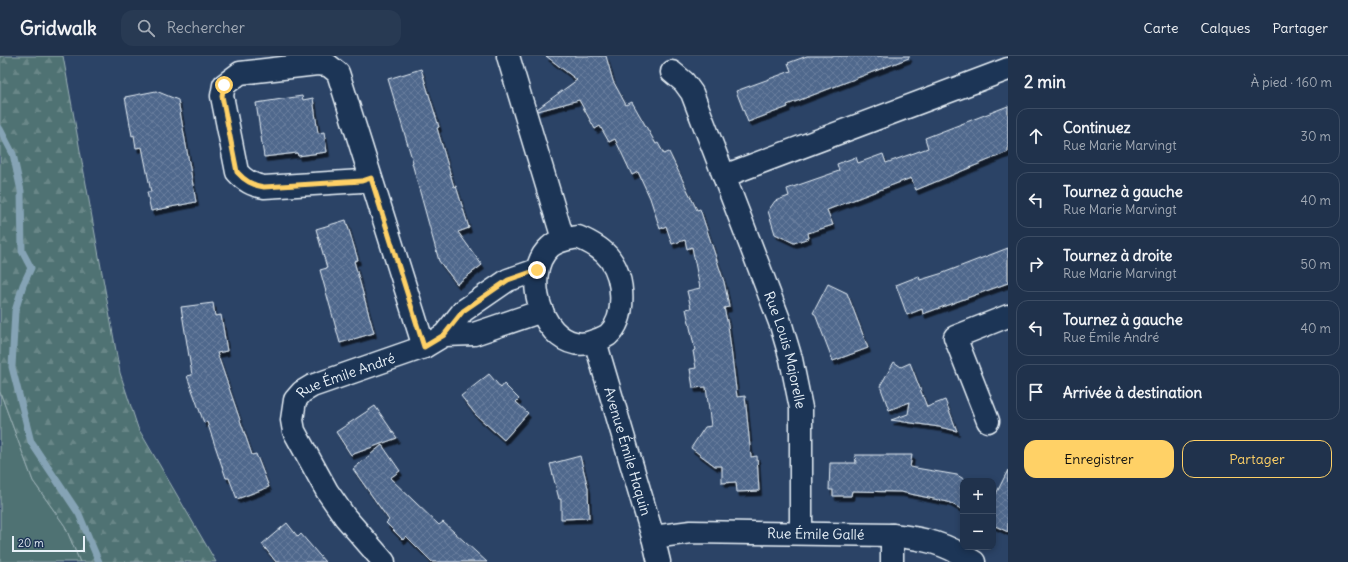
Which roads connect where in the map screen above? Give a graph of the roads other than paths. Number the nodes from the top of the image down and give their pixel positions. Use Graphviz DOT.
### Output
graph roads {
  1 [pos="508,56"];
  2 [pos="1008,69"];
  3 [pos="672,72"];
  4 [pos="724,176"];
  5 [pos="371,178"];
  6 [pos="563,239"];
  7 [pos="537,270"];
  8 [pos="542,311"];
  9 [pos="1008,316"];
  10 [pos="444,335"];
  11 [pos="595,341"];
  12 [pos="424,347"];
  13 [pos="988,421"];
  14 [pos="801,533"];
  15 [pos="892,534"];
  16 [pos="653,537"];
  17 [pos="384,562"];
  18 [pos="659,562"];
  19 [pos="892,562"];
  20 [pos="974,562"];
  1 -- 6 [label="street"];
  2 -- 4 [label="street"];
  3 -- 4 [label="street, Rue Louis Majorelle"];
  4 -- 14 [label="street, Rue Louis Majorelle"];
  5 -- 5 [label="street"];
  5 -- 12 [label="street"];
  6 -- 7 [label="street"];
  6 -- 11 [label="street"];
  7 -- 8 [label="street"];
  7 -- 10 [label="street, Rue Émile André"];
  8 -- 10 [label="street, Rue Émile André"];
  8 -- 11 [label="street"];
  9 -- 13 [label="street"];
  10 -- 12 [label="street, Rue Émile André"];
  11 -- 16 [label="street, Avenue Émile Haquin"];
  12 -- 17 [label="street, Rue Émile André"];
  14 -- 15 [label="street, Rue Émile Gallé"];
  14 -- 16 [label="street, Rue Émile Gallé"];
  15 -- 19 [label="street"];
  15 -- 20 [label="street, Rue Émile Gallé"];
  16 -- 18 [label="street, Avenue Émile Haquin"];
}
